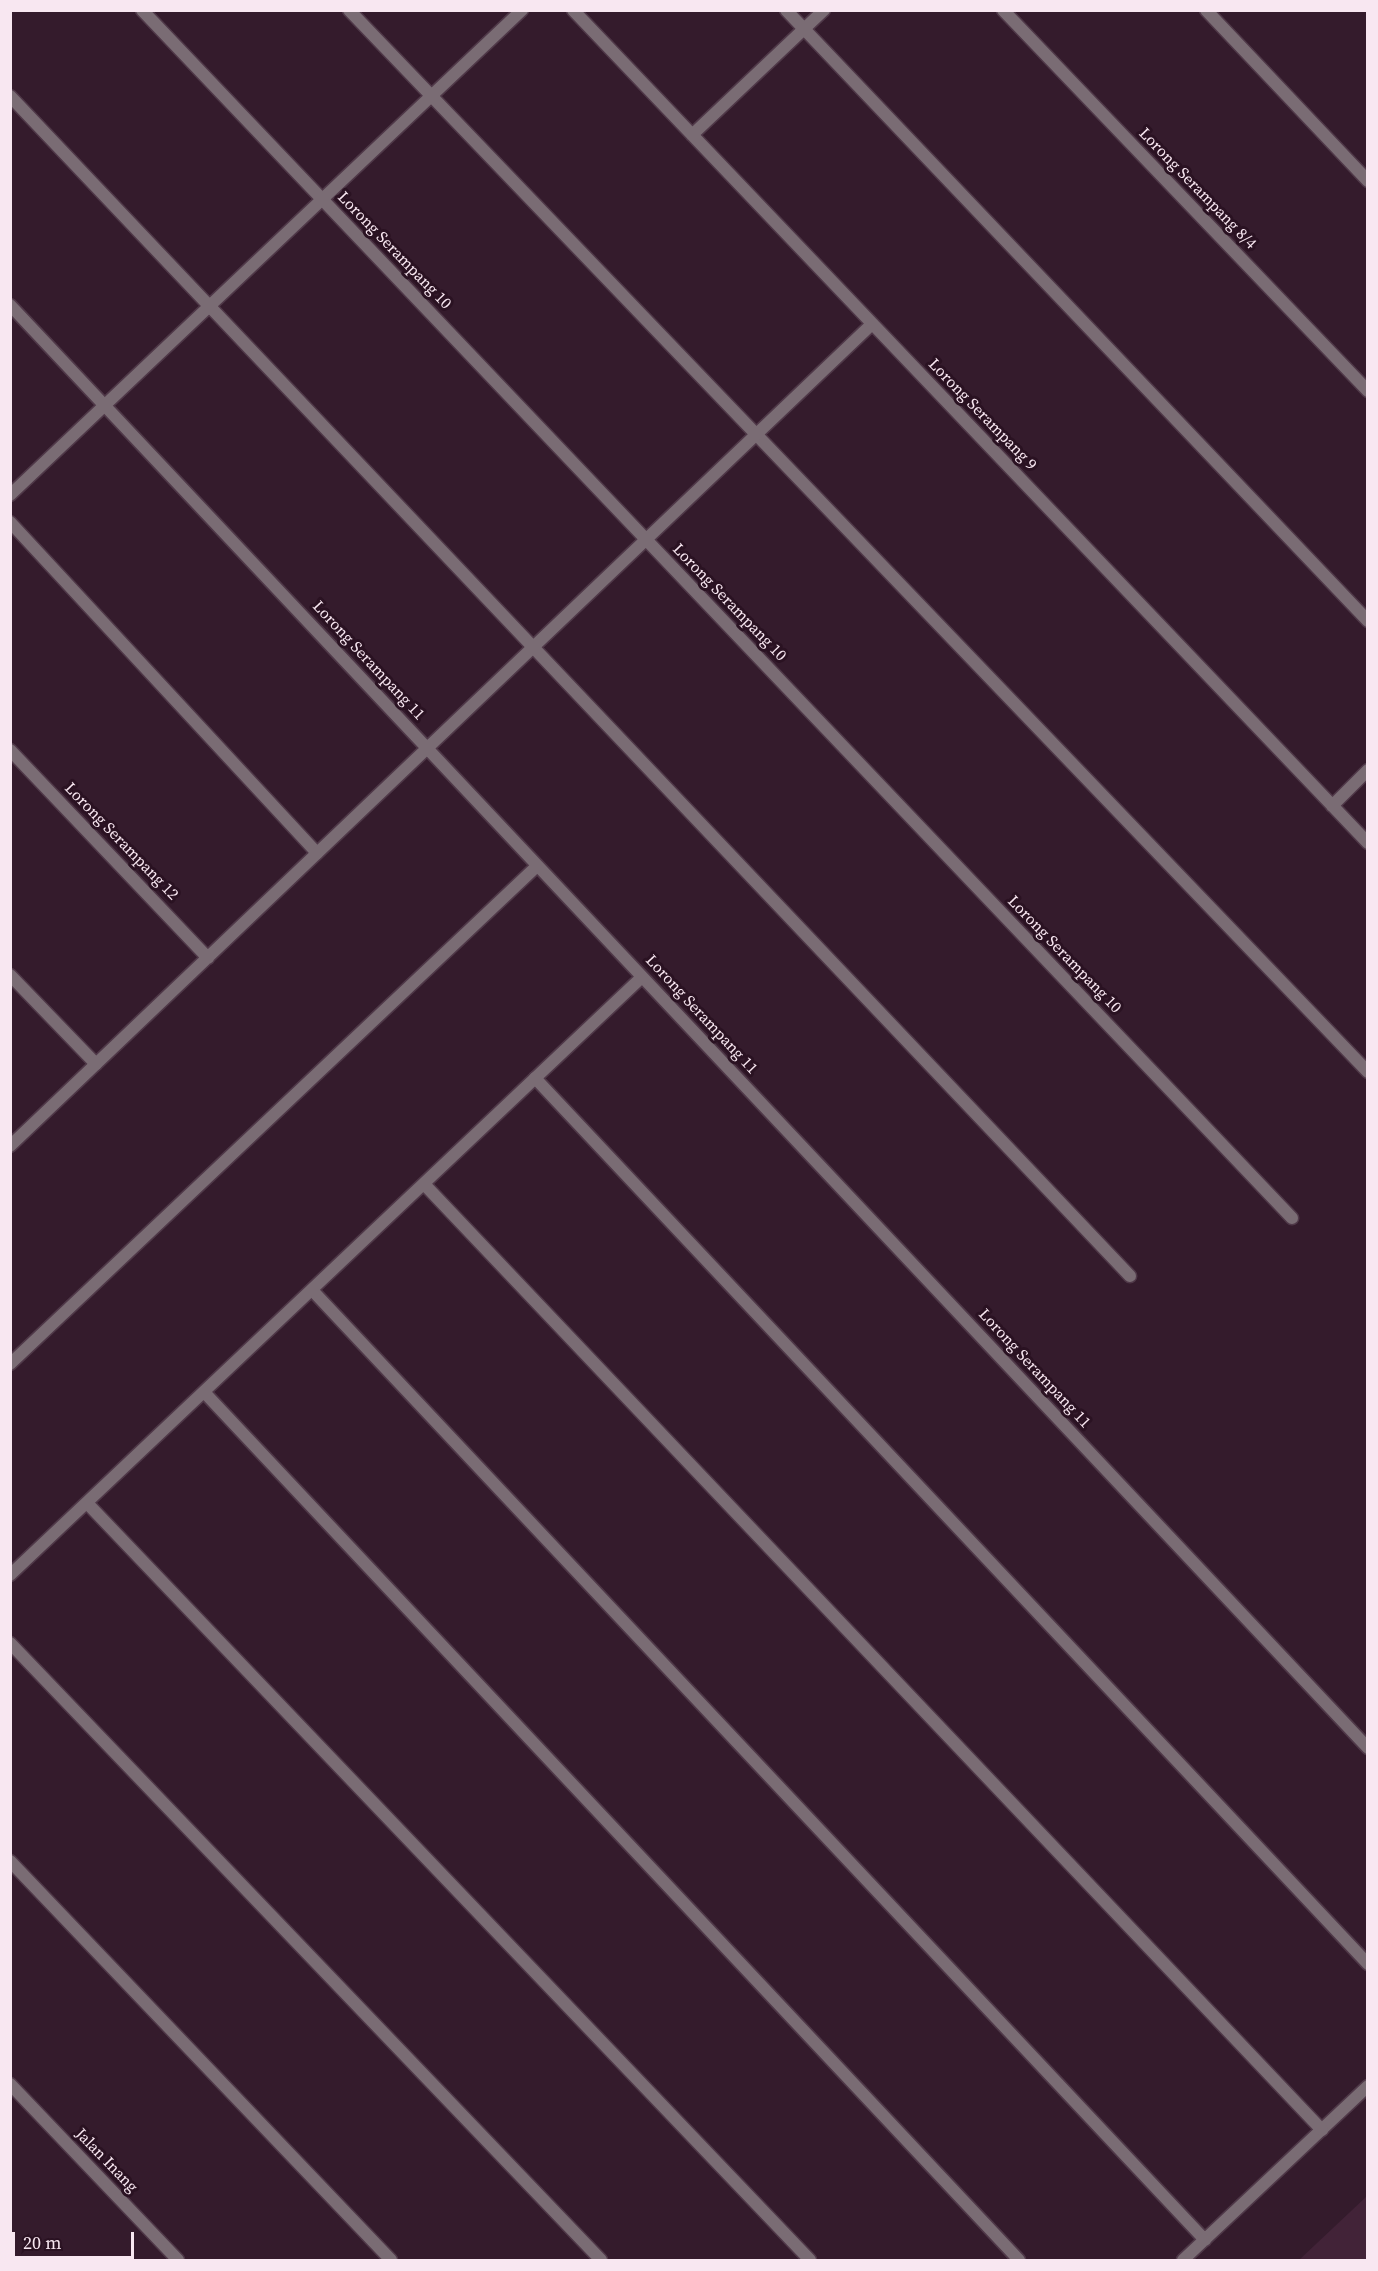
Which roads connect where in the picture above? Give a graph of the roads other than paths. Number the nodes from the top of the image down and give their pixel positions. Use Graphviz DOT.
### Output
graph roads {
  1 [pos="142,10"];
  2 [pos="349,10"];
  3 [pos="522,10"];
  4 [pos="573,10"];
  5 [pos="786,10"];
  6 [pos="824,10"];
  7 [pos="1003,10"];
  8 [pos="1206,10"];
  9 [pos="804,30"];
  10 [pos="10,96"];
  11 [pos="431,96"];
  12 [pos="692,135"];
  13 [pos="1368,181"];
  14 [pos="322,200"];
  15 [pos="10,305"];
  16 [pos="210,306"];
  17 [pos="872,324"];
  18 [pos="1368,391"];
  19 [pos="105,405"];
  20 [pos="756,435"];
  21 [pos="10,495"];
  22 [pos="10,522"];
  23 [pos="646,540"];
  24 [pos="1368,621"];
  25 [pos="534,647"];
  26 [pos="428,748"];
  27 [pos="10,750"];
  28 [pos="1368,770"];
  29 [pos="1332,806"];
  30 [pos="1368,843"];
  31 [pos="317,853"];
  32 [pos="537,866"];
  33 [pos="208,958"];
  34 [pos="10,975"];
  35 [pos="642,977"];
  36 [pos="96,1064"];
  37 [pos="1368,1071"];
  38 [pos="535,1078"];
  39 [pos="10,1146"];
  40 [pos="424,1184"];
  41 [pos="1292,1218"];
  42 [pos="1130,1275"];
  43 [pos="312,1290"];
  44 [pos="10,1364"];
  45 [pos="204,1392"];
  46 [pos="87,1503"];
  47 [pos="10,1575"];
  48 [pos="10,1643"];
  49 [pos="1368,1748"];
  50 [pos="10,1862"];
  51 [pos="1368,1964"];
  52 [pos="10,2084"];
  53 [pos="1368,2086"];
  54 [pos="1322,2130"];
  55 [pos="1205,2240"];
  56 [pos="178,2260"];
  57 [pos="391,2260"];
  58 [pos="601,2260"];
  59 [pos="810,2260"];
  60 [pos="1019,2260"];
  61 [pos="1183,2260"];
  1 -- 14 [label="street, Lorong Serampang 10"];
  2 -- 11 [label="street"];
  3 -- 11 [label="street"];
  4 -- 12 [label="street, Lorong Serampang 9"];
  5 -- 9 [label="street"];
  6 -- 9 [label="street"];
  7 -- 18 [label="street, Lorong Serampang 8/4"];
  8 -- 13 [label="street"];
  9 -- 12 [label="street"];
  9 -- 24 [label="street"];
  10 -- 16 [label="street"];
  11 -- 14 [label="street"];
  11 -- 20 [label="street"];
  12 -- 17 [label="street, Lorong Serampang 9"];
  14 -- 16 [label="street"];
  14 -- 23 [label="street, Lorong Serampang 10"];
  15 -- 19 [label="street, Lorong Serampang 11"];
  16 -- 19 [label="street"];
  16 -- 25 [label="street"];
  17 -- 20 [label="street"];
  17 -- 29 [label="street, Lorong Serampang 9"];
  19 -- 21 [label="street"];
  19 -- 26 [label="street, Lorong Serampang 11"];
  20 -- 23 [label="street"];
  20 -- 37 [label="street"];
  22 -- 31 [label="street"];
  23 -- 25 [label="street"];
  23 -- 41 [label="street, Lorong Serampang 10"];
  25 -- 26 [label="street"];
  25 -- 42 [label="street"];
  26 -- 31 [label="street"];
  26 -- 32 [label="street, Lorong Serampang 11"];
  27 -- 33 [label="street, Lorong Serampang 12"];
  28 -- 29 [label="street"];
  29 -- 30 [label="street, Lorong Serampang 9"];
  31 -- 33 [label="street"];
  32 -- 35 [label="street, Lorong Serampang 11"];
  32 -- 44 [label="street"];
  33 -- 36 [label="street"];
  34 -- 36 [label="street"];
  35 -- 38 [label="street"];
  35 -- 49 [label="street, Lorong Serampang 11"];
  36 -- 39 [label="street"];
  38 -- 40 [label="street"];
  38 -- 51 [label="street"];
  40 -- 43 [label="street"];
  40 -- 54 [label="street"];
  43 -- 45 [label="street"];
  43 -- 55 [label="street"];
  45 -- 46 [label="street"];
  45 -- 60 [label="street"];
  46 -- 47 [label="street"];
  46 -- 59 [label="street"];
  48 -- 58 [label="street"];
  50 -- 57 [label="street"];
  52 -- 56 [label="street, Jalan Inang"];
  53 -- 54 [label="street"];
  54 -- 55 [label="street"];
  55 -- 61 [label="street"];
}
